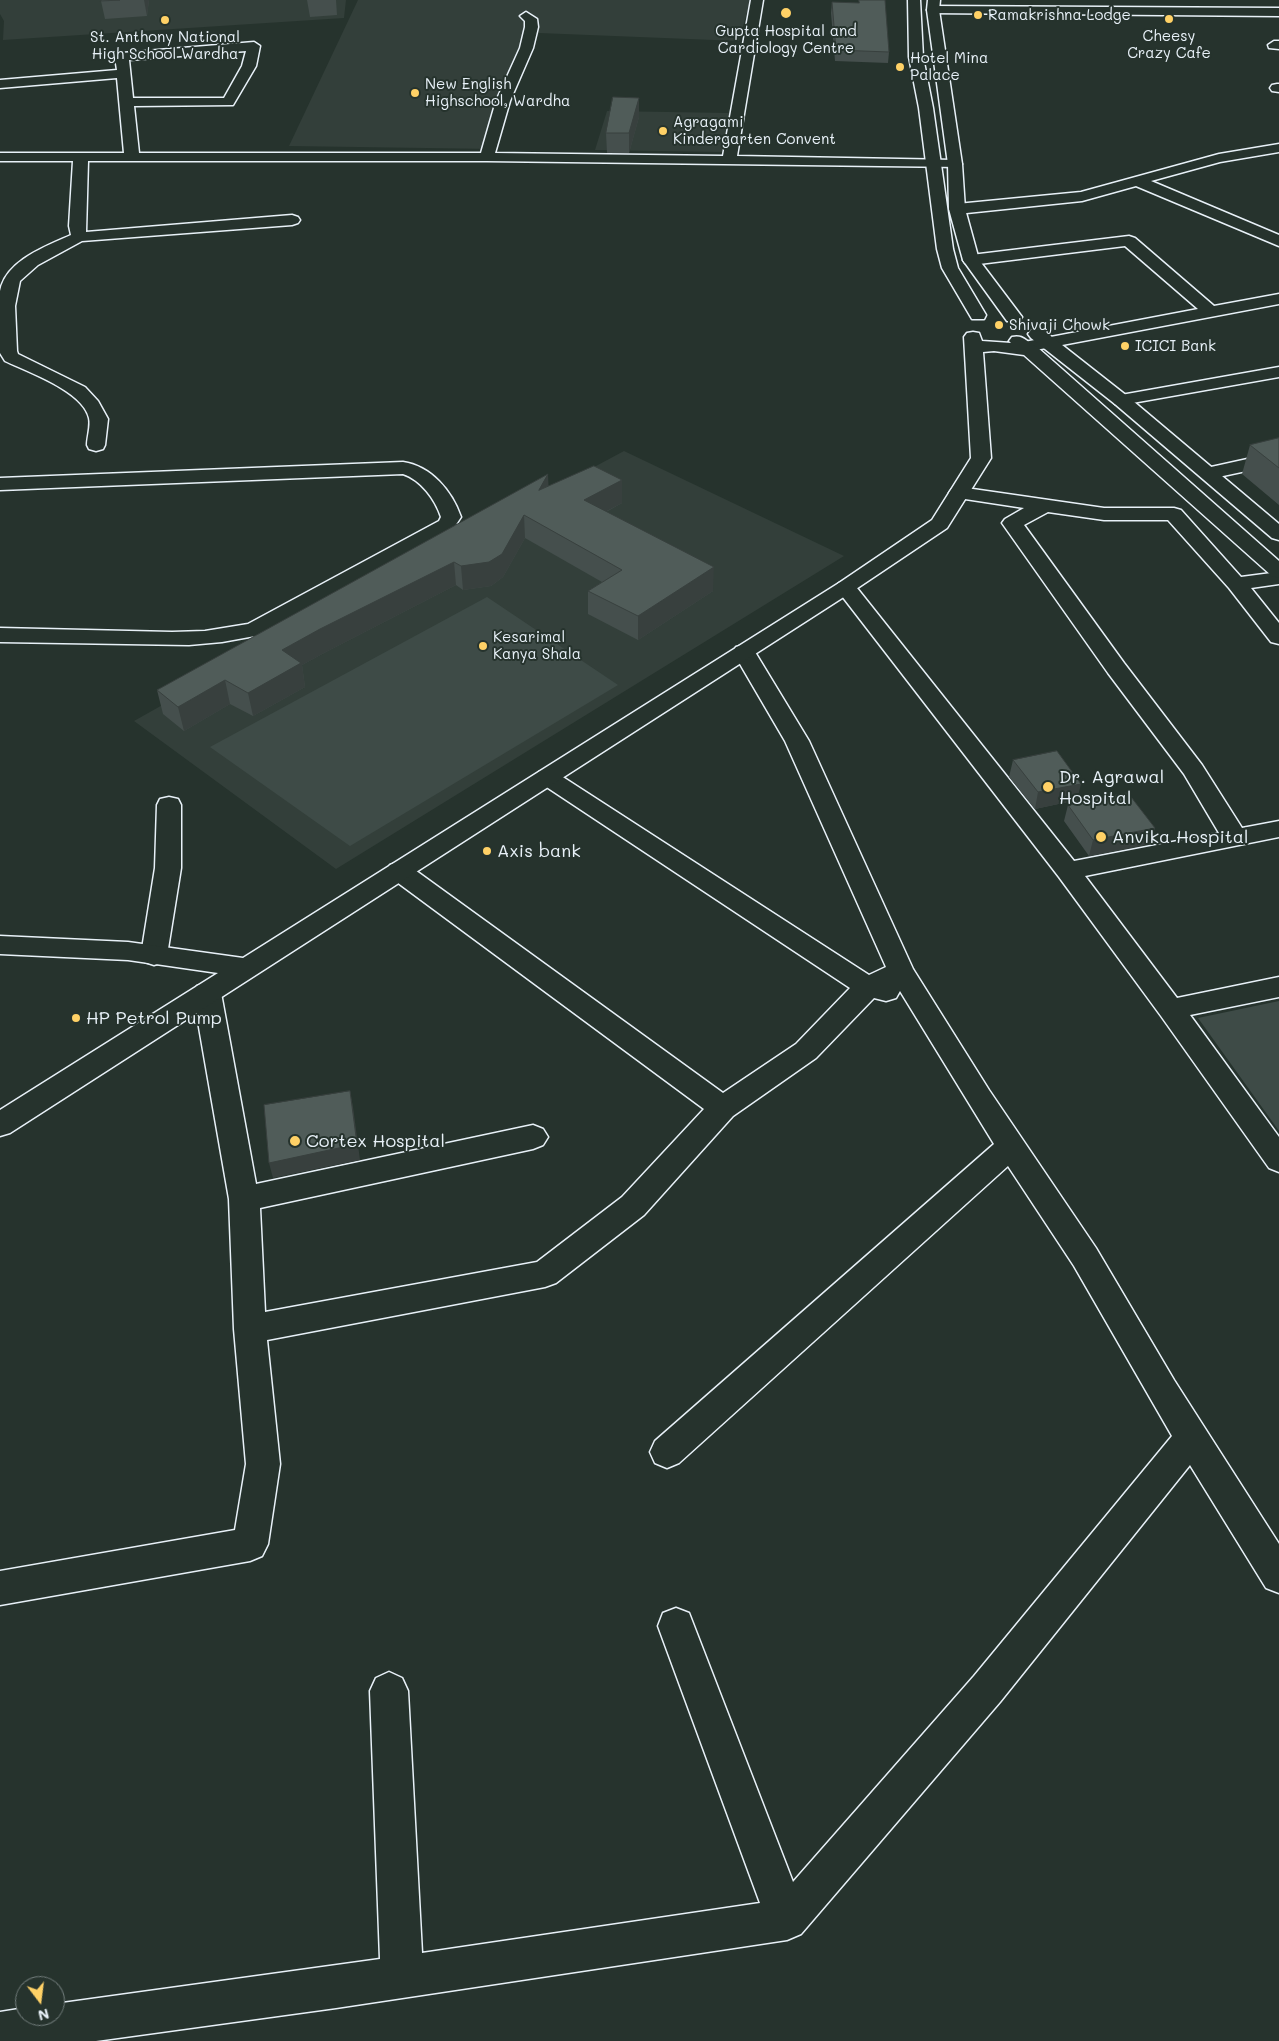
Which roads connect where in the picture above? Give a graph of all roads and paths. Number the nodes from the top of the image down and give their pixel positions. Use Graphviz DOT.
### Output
graph roads {
  1 [pos="757,0"];
  2 [pos="914,0"];
  3 [pos="1150,0"];
  4 [pos="933,5"];
  5 [pos="1037,6"];
  6 [pos="1158,12"];
  7 [pos="1279,12"];
  8 [pos="526,16"];
  9 [pos="124,73"];
  10 [pos="0,84"];
  11 [pos="128,102"];
  12 [pos="1279,148"];
  13 [pos="132,155"];
  14 [pos="81,156"];
  15 [pos="0,157"];
  16 [pos="487,157"];
  17 [pos="729,161"];
  18 [pos="933,164"];
  19 [pos="955,164"];
  20 [pos="1137,181"];
  21 [pos="957,209"];
  22 [pos="292,220"];
  23 [pos="79,237"];
  24 [pos="1279,242"];
  25 [pos="971,260"];
  26 [pos="1279,299"];
  27 [pos="1210,312"];
  28 [pos="1013,316"];
  29 [pos="975,333"];
  30 [pos="1030,342"];
  31 [pos="1279,372"];
  32 [pos="1121,400"];
  33 [pos="96,445"];
  34 [pos="1279,458"];
  35 [pos="1208,473"];
  36 [pos="0,484"];
  37 [pos="959,493"];
  38 [pos="1044,506"];
  39 [pos="1206,506"];
  40 [pos="1174,514"];
  41 [pos="1279,534"];
  42 [pos="1279,572"];
  43 [pos="1279,578"];
  44 [pos="1236,584"];
  45 [pos="846,587"];
  46 [pos="0,635"];
  47 [pos="1279,637"];
  48 [pos="744,652"];
  49 [pos="546,778"];
  50 [pos="169,805"];
  51 [pos="1279,829"];
  52 [pos="1235,838"];
  53 [pos="399,871"];
  54 [pos="1068,871"];
  55 [pos="0,945"];
  56 [pos="154,955"];
  57 [pos="248,968"];
  58 [pos="901,971"];
  59 [pos="868,987"];
  60 [pos="1279,987"];
  61 [pos="207,993"];
  62 [pos="918,998"];
  63 [pos="1171,1008"];
  64 [pos="722,1108"];
  65 [pos="0,1125"];
  66 [pos="532,1136"];
  67 [pos="1011,1146"];
  68 [pos="1279,1160"];
  69 [pos="244,1199"];
  70 [pos="250,1329"];
  71 [pos="1192,1437"];
  72 [pos="667,1452"];
  73 [pos="1279,1576"];
  74 [pos="0,1588"];
  75 [pos="676,1626"];
  76 [pos="389,1691"];
  77 [pos="787,1920"];
  78 [pos="402,1976"];
  79 [pos="0,2033"];
  1 -- 17 [label="street"];
  2 -- 18 [label="street"];
  3 -- 6 [label="street"];
  4 -- 5 [label="street"];
  4 -- 19 [label="street"];
  5 -- 6 [label="street"];
  6 -- 7 [label="street"];
  8 -- 16 [label="street"];
  9 -- 10 [label="street"];
  9 -- 11 [label="street"];
  9 -- 11 [label="street"];
  11 -- 13 [label="street"];
  12 -- 20 [label="street"];
  13 -- 14 [label="street"];
  13 -- 16 [label="street"];
  14 -- 15 [label="street"];
  14 -- 23 [label="street"];
  16 -- 17 [label="street"];
  17 -- 18 [label="street"];
  18 -- 19 [label="street"];
  18 -- 29 [label="street"];
  19 -- 21 [label="street"];
  20 -- 21 [label="street"];
  20 -- 24 [label="street"];
  21 -- 25 [label="street"];
  22 -- 23 [label="street"];
  23 -- 33 [label="street"];
  25 -- 27 [label="street"];
  25 -- 28 [label="street"];
  26 -- 27 [label="street"];
  27 -- 30 [label="street"];
  28 -- 29 [label="street"];
  28 -- 30 [label="street"];
  29 -- 30 [label="street"];
  29 -- 37 [label="street"];
  30 -- 32 [label="street"];
  30 -- 39 [label="street"];
  31 -- 32 [label="street"];
  32 -- 35 [label="street"];
  34 -- 35 [label="street"];
  35 -- 41 [label="street"];
  36 -- 46 [label="street"];
  37 -- 38 [label="street"];
  37 -- 45 [label="street"];
  38 -- 40 [label="street"];
  38 -- 52 [label="street"];
  39 -- 40 [label="street"];
  39 -- 42 [label="street"];
  40 -- 44 [label="street"];
  43 -- 44 [label="street"];
  44 -- 47 [label="street"];
  45 -- 48 [label="street"];
  45 -- 54 [label="street"];
  48 -- 49 [label="street"];
  48 -- 58 [label="street"];
  49 -- 53 [label="street"];
  49 -- 59 [label="street"];
  50 -- 56 [label="street"];
  51 -- 52 [label="street"];
  52 -- 54 [label="street"];
  53 -- 57 [label="street"];
  53 -- 64 [label="street"];
  54 -- 63 [label="street"];
  55 -- 56 [label="street"];
  56 -- 57 [label="street"];
  57 -- 61 [label="street"];
  58 -- 59 [label="street"];
  58 -- 62 [label="street"];
  59 -- 62 [label="street"];
  59 -- 64 [label="street"];
  60 -- 63 [label="street"];
  61 -- 65 [label="street"];
  61 -- 69 [label="street"];
  62 -- 67 [label="street"];
  63 -- 68 [label="street"];
  64 -- 70 [label="street"];
  66 -- 69 [label="street"];
  67 -- 71 [label="street"];
  67 -- 72 [label="street"];
  69 -- 70 [label="street"];
  70 -- 74 [label="street"];
  71 -- 73 [label="street"];
  71 -- 77 [label="street"];
  75 -- 77 [label="street"];
  76 -- 78 [label="street"];
  77 -- 78 [label="street"];
  78 -- 79 [label="street"];
}
